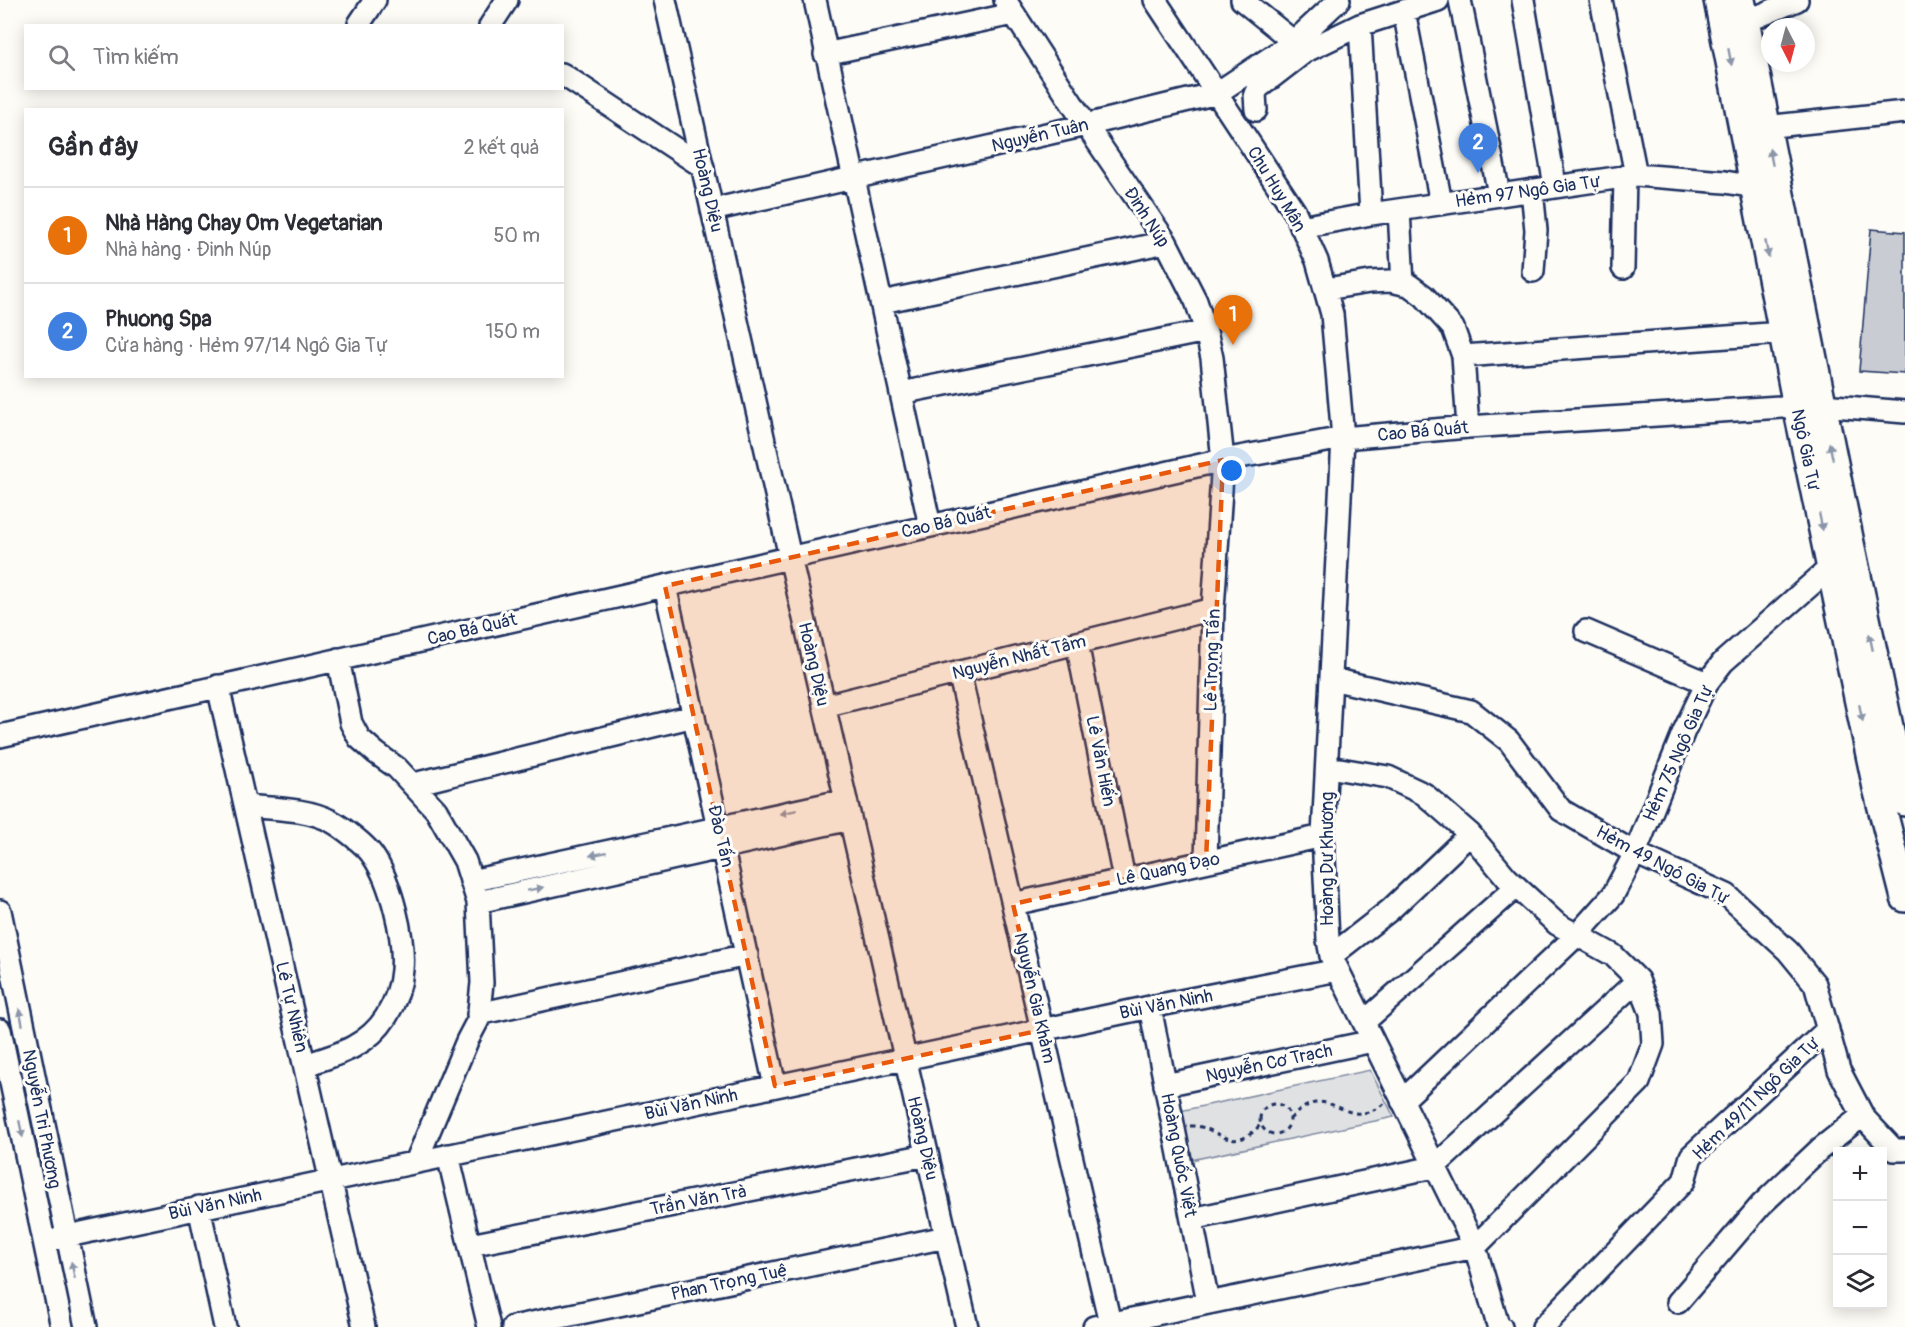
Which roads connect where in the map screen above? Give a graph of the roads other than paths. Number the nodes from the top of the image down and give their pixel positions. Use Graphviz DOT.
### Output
graph roads {
  1 [pos="375,0"];
  2 [pos="507,0"];
  3 [pos="665,0"];
  4 [pos="814,0"];
  5 [pos="1155,0"];
  6 [pos="1242,0"];
  7 [pos="1339,0"];
  8 [pos="1438,0"];
  9 [pos="1460,0"];
  10 [pos="1523,0"];
  11 [pos="1601,0"];
  12 [pos="1797,0"];
  13 [pos="1009,7"];
  14 [pos="1404,11"];
  15 [pos="1732,12"];
  16 [pos="359,24"];
  17 [pos="491,24"];
  18 [pos="1360,25"];
  19 [pos="1294,42"];
  20 [pos="825,54"];
  21 [pos="564,75"];
  22 [pos="1217,93"];
  23 [pos="1256,110"];
  24 [pos="1905,112"];
  25 [pos="1086,125"];
  26 [pos="1765,127"];
  27 [pos="703,167"];
  28 [pos="1630,176"];
  29 [pos="855,178"];
  30 [pos="1555,186"];
  31 [pos="1532,190"];
  32 [pos="1767,190"];
  33 [pos="1499,194"];
  34 [pos="1441,203"];
  35 [pos="712,210"];
  36 [pos="1399,210"];
  37 [pos="1371,214"];
  38 [pos="1301,227"];
  39 [pos="1166,242"];
  40 [pos="1623,268"];
  41 [pos="1533,271"];
  42 [pos="1403,284"];
  43 [pos="1326,289"];
  44 [pos="882,302"];
  45 [pos="1206,331"];
  46 [pos="1783,333"];
  47 [pos="1463,357"];
  48 [pos="901,393"];
  49 [pos="1810,406"];
  50 [pos="1905,412"];
  51 [pos="1468,427"];
  52 [pos="1343,438"];
  53 [pos="1223,460"];
  54 [pos="930,526"];
  55 [pos="1851,548"];
  56 [pos="790,557"];
  57 [pos="1831,567"];
  58 [pos="665,586"];
  59 [pos="1214,609"];
  60 [pos="1586,631"];
  61 [pos="1077,643"];
  62 [pos="338,659"];
  63 [pos="959,672"];
  64 [pos="1332,679"];
  65 [pos="1707,683"];
  66 [pos="218,686"];
  67 [pos="824,706"];
  68 [pos="694,716"];
  69 [pos="0,736"];
  70 [pos="1888,737"];
  71 [pos="1328,767"];
  72 [pos="414,784"];
  73 [pos="1905,802"];
  74 [pos="246,806"];
  75 [pos="848,810"];
  76 [pos="1470,834"];
  77 [pos="1323,836"];
  78 [pos="721,838"];
  79 [pos="1635,853"];
  80 [pos="1206,861"];
  81 [pos="1124,879"];
  82 [pos="471,881"];
  83 [pos="1516,886"];
  84 [pos="1905,898"];
  85 [pos="478,902"];
  86 [pos="1013,904"];
  87 [pos="0,911"];
  88 [pos="1577,936"];
  89 [pos="747,955"];
  90 [pos="1334,963"];
  91 [pos="1638,980"];
  92 [pos="1150,1007"];
  93 [pos="478,1014"];
  94 [pos="1828,1029"];
  95 [pos="0,1030"];
  96 [pos="1042,1030"];
  97 [pos="1368,1031"];
  98 [pos="905,1059"];
  99 [pos="305,1065"];
  100 [pos="1165,1085"];
  101 [pos="776,1086"];
  102 [pos="1400,1097"];
  103 [pos="1862,1116"];
  104 [pos="1905,1150"];
  105 [pos="448,1155"];
  106 [pos="927,1155"];
  107 [pos="416,1162"];
  108 [pos="1434,1167"];
  109 [pos="331,1180"];
  110 [pos="199,1208"];
  111 [pos="1192,1219"];
  112 [pos="66,1236"];
  113 [pos="946,1237"];
  114 [pos="44,1241"];
  115 [pos="470,1245"];
  116 [pos="1475,1247"];
  117 [pos="1208,1302"];
  118 [pos="1678,1302"];
  119 [pos="1102,1325"];
  120 [pos="62,1327"];
  121 [pos="86,1327"];
  122 [pos="225,1327"];
  123 [pos="364,1327"];
  124 [pos="489,1327"];
  125 [pos="513,1327"];
  126 [pos="967,1327"];
  127 [pos="1501,1327"];
  128 [pos="1543,1327"];
  1 -- 16 [label="street"];
  2 -- 17 [label="street"];
  3 -- 27 [label="street, Hoàng Diệu"];
  4 -- 20 [label="street"];
  5 -- 22 [label="street, Chu Huy Mân"];
  6 -- 19 [label="street"];
  7 -- 18 [label="street"];
  7 -- 19 [label="street, Nguyễn Tuân"];
  8 -- 14 [label="street"];
  9 -- 33 [label="street"];
  10 -- 30 [label="street"];
  11 -- 28 [label="street"];
  12 -- 15 [label="street"];
  13 -- 20 [label="street"];
  13 -- 25 [label="street, Đinh Núp"];
  14 -- 18 [label="street"];
  14 -- 34 [label="street"];
  15 -- 26 [label="main road, Ngô Gia Tự"];
  15 -- 32 [label="main road, Ngô Gia Tự, one-way"];
  18 -- 23 [label="street"];
  18 -- 37 [label="street"];
  19 -- 22 [label="street, Nguyễn Tuân"];
  20 -- 29 [label="street"];
  21 -- 27 [label="street"];
  22 -- 25 [label="street, Nguyễn Tuân"];
  22 -- 38 [label="street, Chu Huy Mân"];
  24 -- 26 [label="street"];
  25 -- 29 [label="street, Nguyễn Tuân"];
  25 -- 39 [label="street, Đinh Núp"];
  32 -- 26 [label="main road, Ngô Gia Tự, one-way"];
  27 -- 35 [label="street, Hoàng Diệu"];
  28 -- 30 [label="street, Hẻm 97 Ngô Gia Tự"];
  28 -- 32 [label="street, Hẻm 97 Ngô Gia Tự"];
  28 -- 40 [label="street"];
  29 -- 35 [label="street, Nguyễn Tuân"];
  29 -- 44 [label="street"];
  30 -- 31 [label="street, Hẻm 97 Ngô Gia Tự"];
  31 -- 33 [label="street, Hẻm 97 Ngô Gia Tự"];
  31 -- 41 [label="street"];
  32 -- 46 [label="main road, Ngô Gia Tự, one-way"];
  32 -- 49 [label="main road, Ngô Gia Tự"];
  33 -- 34 [label="street, Hẻm 97 Ngô Gia Tự"];
  34 -- 36 [label="street, Hẻm 97 Ngô Gia Tự"];
  35 -- 56 [label="street, Hoàng Diệu"];
  36 -- 37 [label="street, Hẻm 97 Ngô Gia Tự"];
  36 -- 42 [label="street"];
  37 -- 38 [label="street, Hẻm 97 Ngô Gia Tự"];
  38 -- 43 [label="street, Chu Huy Mân"];
  39 -- 44 [label="street"];
  39 -- 45 [label="street, Đinh Núp"];
  42 -- 43 [label="street"];
  42 -- 47 [label="street"];
  43 -- 52 [label="street, Chu Huy Mân"];
  44 -- 48 [label="street"];
  45 -- 48 [label="street"];
  45 -- 53 [label="street, Đinh Núp"];
  46 -- 47 [label="street"];
  46 -- 49 [label="main road, Ngô Gia Tự"];
  47 -- 51 [label="street"];
  48 -- 54 [label="street"];
  49 -- 50 [label="street, Cao Bá Quát"];
  49 -- 51 [label="street, Cao Bá Quát"];
  55 -- 49 [label="main road, Ngô Gia Tự, one-way"];
  49 -- 57 [label="main road, Ngô Gia Tự, one-way"];
  51 -- 52 [label="street, Cao Bá Quát"];
  52 -- 53 [label="street, Cao Bá Quát"];
  52 -- 64 [label="street, Hoàng Dư Khương"];
  53 -- 54 [label="street, Cao Bá Quát"];
  53 -- 59 [label="street, Lê Trọng Tấn"];
  54 -- 56 [label="street, Cao Bá Quát"];
  55 -- 57 [label="main road"];
  70 -- 55 [label="main road, Ngô Gia Tự, one-way"];
  56 -- 58 [label="street, Cao Bá Quát"];
  56 -- 67 [label="street, Hoàng Diệu"];
  57 -- 65 [label="street, Hẻm 75 Ngô Gia Tự"];
  57 -- 70 [label="main road, Ngô Gia Tự, one-way"];
  58 -- 62 [label="street, Cao Bá Quát"];
  58 -- 68 [label="street, Đào Tấn"];
  59 -- 61 [label="street, Nguyễn Nhất Tâm"];
  59 -- 80 [label="street, Lê Trọng Tấn"];
  60 -- 65 [label="street"];
  61 -- 63 [label="street, Nguyễn Nhất Tâm"];
  61 -- 81 [label="street, Lê Văn Hiến"];
  62 -- 66 [label="street, Cao Bá Quát"];
  62 -- 72 [label="street"];
  63 -- 67 [label="street, Nguyễn Nhất Tâm"];
  63 -- 86 [label="street, Nguyễn Gia Khảm"];
  64 -- 71 [label="street, Hoàng Dư Khương"];
  64 -- 79 [label="street, Hẻm 49 Ngô Gia Tự"];
  65 -- 79 [label="street, Hẻm 75 Ngô Gia Tự"];
  66 -- 69 [label="street, Cao Bá Quát"];
  66 -- 74 [label="street, Lê Tự Nhiên"];
  67 -- 75 [label="street, Hoàng Diệu"];
  68 -- 72 [label="street"];
  68 -- 78 [label="street, Đào Tấn"];
  70 -- 73 [label="main road, Ngô Gia Tự"];
  70 -- 84 [label="main road, Ngô Gia Tự"];
  71 -- 76 [label="street"];
  71 -- 77 [label="street, Hoàng Dư Khương"];
  72 -- 82 [label="street"];
  74 -- 99 [label="street, Lê Tự Nhiên"];
  74 -- 99 [label="street"];
  75 -- 78 [label="street"];
  75 -- 98 [label="street, Hoàng Diệu"];
  76 -- 83 [label="street"];
  76 -- 90 [label="street"];
  77 -- 80 [label="street, Lê Quang Đạo"];
  77 -- 90 [label="street, Hoàng Dư Khương"];
  78 -- 82 [label="street, one-way"];
  85 -- 78 [label="street, one-way"];
  78 -- 89 [label="street, Đào Tấn"];
  79 -- 88 [label="street, Hẻm 75 Ngô Gia Tự"];
  79 -- 94 [label="street, Hẻm 49 Ngô Gia Tự"];
  80 -- 81 [label="street, Lê Quang Đạo"];
  81 -- 86 [label="street, Lê Quang Đạo"];
  82 -- 85 [label="street"];
  83 -- 88 [label="street"];
  83 -- 97 [label="street"];
  85 -- 93 [label="street"];
  86 -- 96 [label="street, Nguyễn Gia Khảm"];
  112 -- 87 [label="street, Nguyễn Tri Phương, one-way"];
  88 -- 91 [label="street"];
  88 -- 102 [label="street, Hẻm 75 Ngô Gia Tự"];
  89 -- 93 [label="street"];
  89 -- 101 [label="street, Đào Tấn"];
  90 -- 92 [label="street, Bùi Văn Ninh"];
  90 -- 97 [label="street, Hoàng Dư Khương"];
  91 -- 108 [label="street"];
  91 -- 116 [label="street"];
  92 -- 96 [label="street, Bùi Văn Ninh"];
  92 -- 100 [label="street, Hoàng Quốc Việt"];
  93 -- 107 [label="street"];
  94 -- 103 [label="street, Hẻm 49 Ngô Gia Tự"];
  94 -- 128 [label="street, Hẻm 49/11 Ngô Gia Tự"];
  95 -- 114 [label="street, Nguyễn Tri Phương, one-way"];
  96 -- 98 [label="street, Bùi Văn Ninh"];
  96 -- 119 [label="street, Nguyễn Gia Khảm"];
  97 -- 100 [label="street, Nguyễn Cơ Trạch"];
  97 -- 102 [label="street, Hoàng Dư Khương"];
  98 -- 101 [label="street, Bùi Văn Ninh"];
  98 -- 106 [label="street, Hoàng Diệu"];
  99 -- 109 [label="street, Lê Tự Nhiên"];
  100 -- 111 [label="street, Hoàng Quốc Việt"];
  101 -- 105 [label="street, Bùi Văn Ninh"];
  102 -- 108 [label="street, Hoàng Dư Khương"];
  103 -- 104 [label="street, Hẻm 49 Ngô Gia Tự"];
  103 -- 118 [label="street"];
  105 -- 107 [label="street, Bùi Văn Ninh"];
  105 -- 115 [label="street"];
  106 -- 113 [label="street, Hoàng Diệu"];
  106 -- 115 [label="street, Trần Văn Trà"];
  107 -- 109 [label="street, Bùi Văn Ninh"];
  108 -- 111 [label="street"];
  108 -- 116 [label="street, Hoàng Dư Khương"];
  109 -- 110 [label="street, Bùi Văn Ninh"];
  109 -- 123 [label="street, Lê Tự Nhiên"];
  110 -- 112 [label="street, Bùi Văn Ninh"];
  110 -- 122 [label="street"];
  111 -- 117 [label="street, Hoàng Quốc Việt"];
  112 -- 114 [label="street, Bùi Văn Ninh"];
  121 -- 112 [label="street, Nguyễn Tri Phương, one-way"];
  113 -- 125 [label="street, Phan Trọng Tuệ"];
  113 -- 126 [label="street, Hoàng Diệu"];
  114 -- 120 [label="street, Nguyễn Tri Phương"];
  115 -- 124 [label="street"];
  116 -- 117 [label="street"];
  116 -- 127 [label="street, Hoàng Dư Khương"];
  117 -- 119 [label="street"];
}
